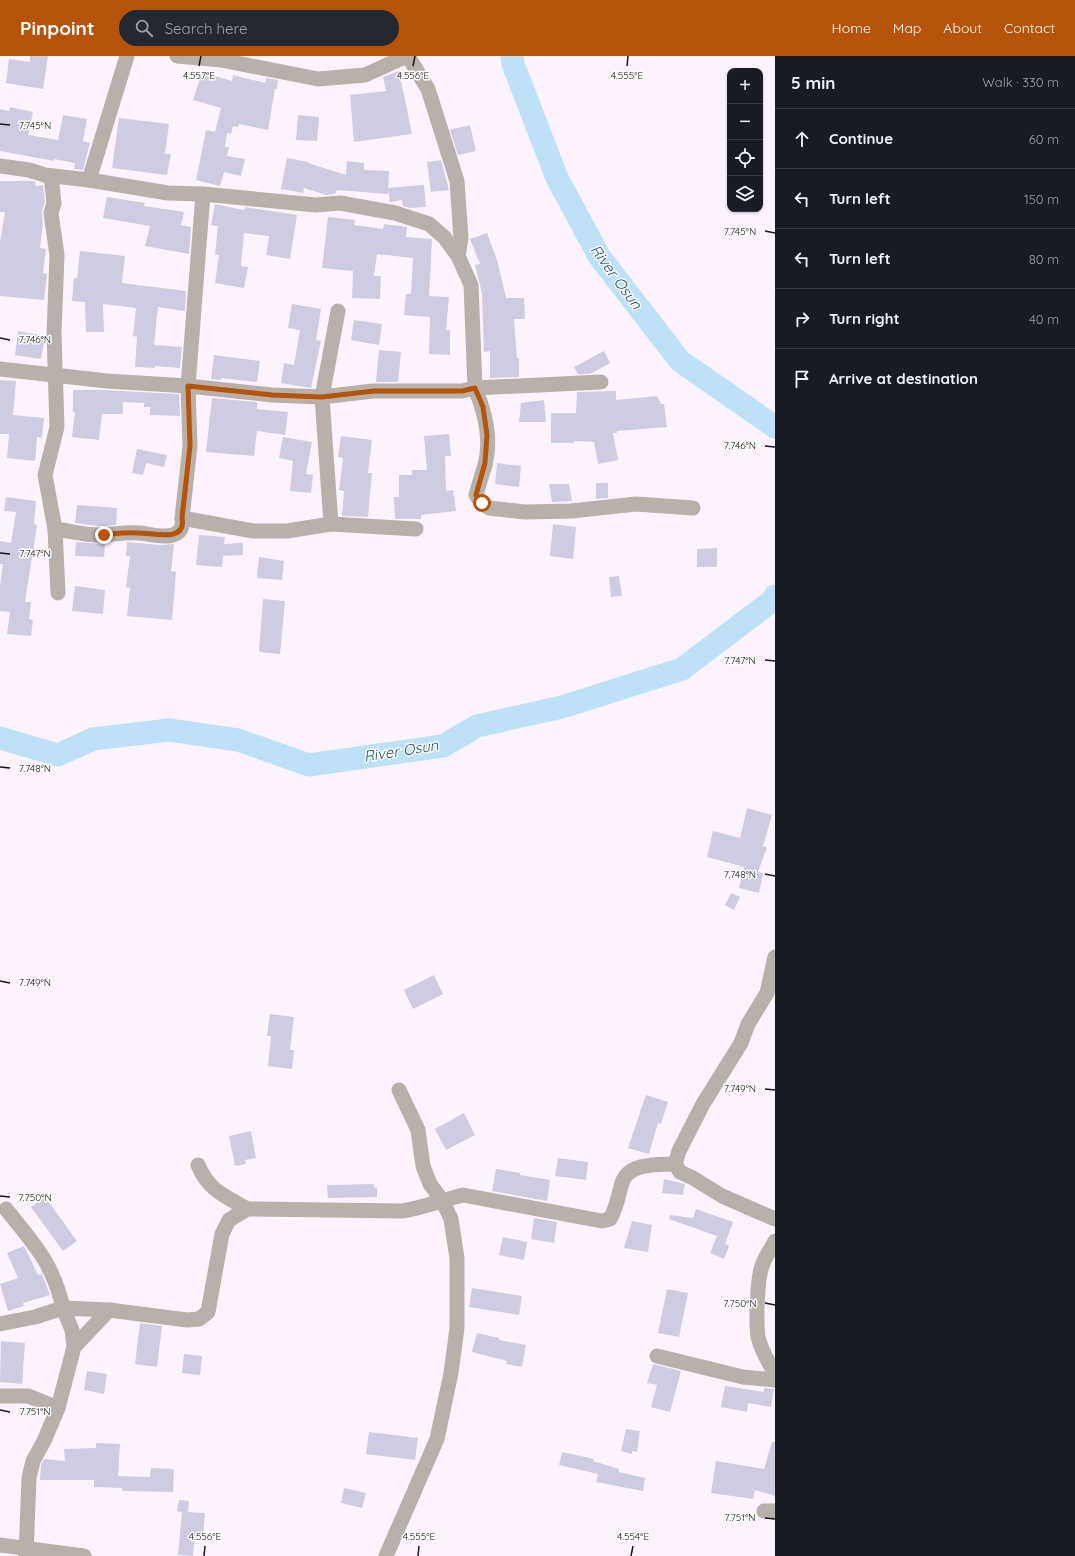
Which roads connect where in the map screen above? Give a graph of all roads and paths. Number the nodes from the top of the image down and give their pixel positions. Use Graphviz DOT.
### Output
graph roads {
  1 [pos="127,56"];
  2 [pos="177,56"];
  3 [pos="408,56"];
  4 [pos="0,166"];
  5 [pos="52,176"];
  6 [pos="89,180"];
  7 [pos="203,194"];
  8 [pos="458,256"];
  9 [pos="338,311"];
  10 [pos="0,369"];
  11 [pos="54,374"];
  12 [pos="601,382"];
  13 [pos="188,386"];
  14 [pos="475,388"];
  15 [pos="322,397"];
  16 [pos="693,508"];
  17 [pos="182,518"];
  18 [pos="331,524"];
  19 [pos="55,529"];
  20 [pos="416,529"];
  21 [pos="58,593"];
  22 [pos="775,957"];
  23 [pos="399,1090"];
  24 [pos="675,1164"];
  25 [pos="198,1165"];
  26 [pos="442,1200"];
  27 [pos="6,1209"];
  28 [pos="247,1209"];
  29 [pos="775,1219"];
  30 [pos="775,1241"];
  31 [pos="63,1308"];
  32 [pos="108,1310"];
  33 [pos="0,1324"];
  34 [pos="74,1347"];
  35 [pos="657,1356"];
  36 [pos="775,1373"];
  37 [pos="775,1380"];
  38 [pos="0,1396"];
  39 [pos="58,1408"];
  40 [pos="0,1545"];
  41 [pos="26,1553"];
  42 [pos="84,1556"];
  43 [pos="386,1556"];
  1 -- 6 [label="street"];
  2 -- 3 [label="street"];
  3 -- 8 [label="street"];
  4 -- 5 [label="street"];
  5 -- 6 [label="street"];
  5 -- 11 [label="street"];
  6 -- 7 [label="street"];
  7 -- 8 [label="street"];
  7 -- 13 [label="street"];
  8 -- 14 [label="street"];
  9 -- 15 [label="street"];
  10 -- 11 [label="street"];
  11 -- 13 [label="street"];
  11 -- 19 [label="street"];
  12 -- 14 [label="street"];
  13 -- 15 [label="street"];
  13 -- 17 [label="street"];
  14 -- 15 [label="street"];
  14 -- 16 [label="street"];
  15 -- 18 [label="street"];
  17 -- 18 [label="street"];
  17 -- 19 [label="street"];
  18 -- 20 [label="street"];
  19 -- 21 [label="street"];
  22 -- 24 [label="street"];
  23 -- 26 [label="street"];
  24 -- 26 [label="street"];
  24 -- 29 [label="street"];
  25 -- 28 [label="street"];
  26 -- 28 [label="street"];
  26 -- 43 [label="street"];
  27 -- 31 [label="street"];
  28 -- 32 [label="street"];
  30 -- 36 [label="street"];
  31 -- 32 [label="street"];
  31 -- 33 [label="street"];
  31 -- 34 [label="street"];
  32 -- 34 [label="street"];
  34 -- 39 [label="street"];
  35 -- 37 [label="street"];
  38 -- 39 [label="street"];
  39 -- 41 [label="street"];
  40 -- 41 [label="street"];
  41 -- 42 [label="street"];
}
